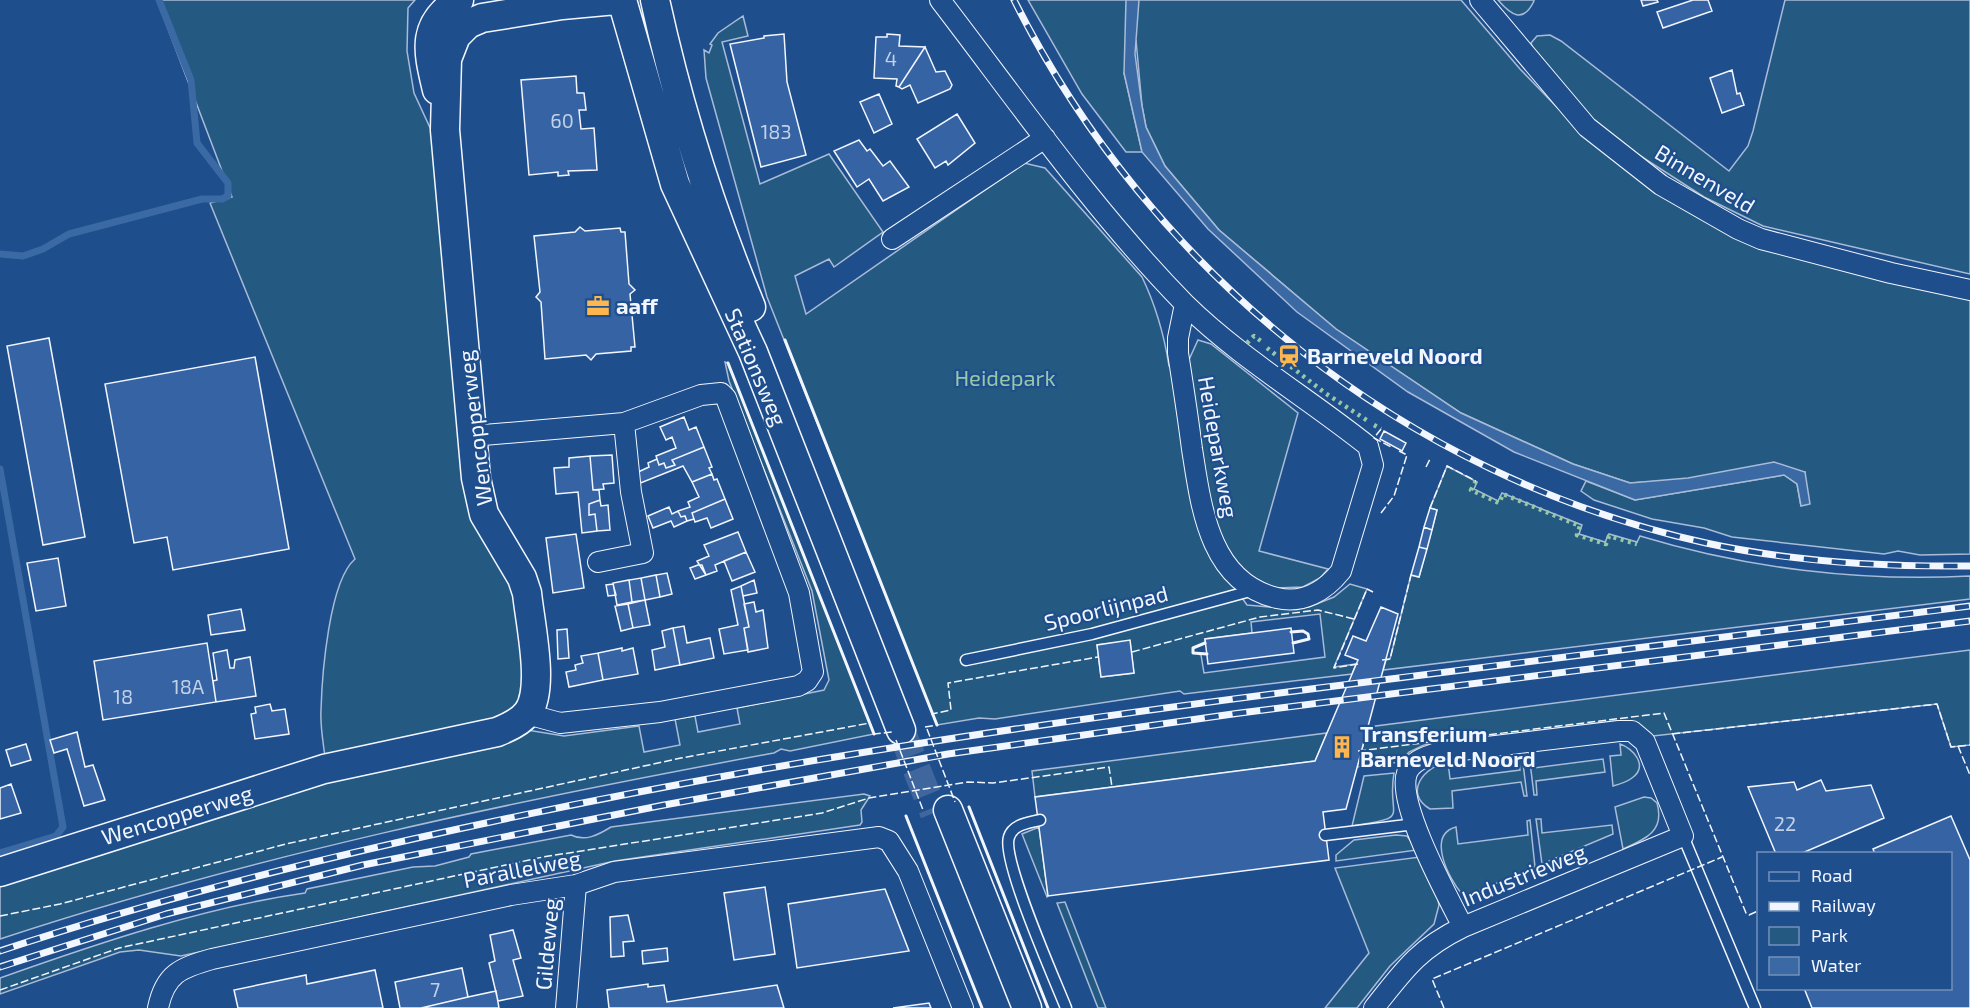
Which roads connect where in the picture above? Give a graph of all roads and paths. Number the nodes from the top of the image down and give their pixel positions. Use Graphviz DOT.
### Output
graph roads {
  1 [pos="459,0"];
  2 [pos="616,0"];
  3 [pos="622,0"];
  4 [pos="656,0"];
  5 [pos="940,0"];
  6 [pos="1480,0"];
  7 [pos="445,130"];
  8 [pos="1045,138"];
  9 [pos="892,239"];
  10 [pos="1970,290"];
  11 [pos="1185,304"];
  12 [pos="624,423"];
  13 [pos="472,436"];
  14 [pos="598,562"];
  15 [pos="1254,590"];
  16 [pos="966,660"];
  17 [pos="527,714"];
  18 [pos="1040,820"];
  19 [pos="1415,824"];
  20 [pos="1325,835"];
  21 [pos="1683,836"];
  22 [pos="0,872"];
  23 [pos="576,885"];
  24 [pos="1463,927"];
  25 [pos="1380,1006"];
  26 [pos="158,1008"];
  27 [pos="566,1008"];
  28 [pos="963,1008"];
  29 [pos="1012,1008"];
  30 [pos="1027,1008"];
  31 [pos="1066,1008"];
  32 [pos="1755,1008"];
  1 -- 7 [label="main road, Wencopperweg"];
  2 -- 7 [label="main road, Wencopperweg"];
  3 -- 4 [label="main road, Stationsweg"];
  5 -- 8 [label="street, Heideparkweg"];
  6 -- 10 [label="street, Binnenveld"];
  7 -- 13 [label="main road, Wencopperweg"];
  8 -- 9 [label="street"];
  8 -- 11 [label="street, Heideparkweg"];
  11 -- 15 [label="street, Heideparkweg"];
  11 -- 15 [label="street, Heideparkweg"];
  12 -- 13 [label="street, Stationsweg"];
  12 -- 14 [label="street"];
  12 -- 17 [label="street, Stationsweg"];
  13 -- 17 [label="main road, Wencopperweg"];
  15 -- 16 [label="lane, Spoorlijnpad"];
  17 -- 22 [label="main road, Wencopperweg"];
  18 -- 31 [label="lane"];
  19 -- 20 [label="lane"];
  19 -- 21 [label="street, Industrieweg"];
  19 -- 24 [label="street, Industrieweg"];
  21 -- 24 [label="street, Industrieweg"];
  21 -- 32 [label="lane, Industrieweg"];
  23 -- 26 [label="street, Parallelweg"];
  23 -- 27 [label="street, Gildeweg"];
  23 -- 28 [label="street, Parallelweg"];
  24 -- 25 [label="street"];
  29 -- 30 [label="main road"];
}
